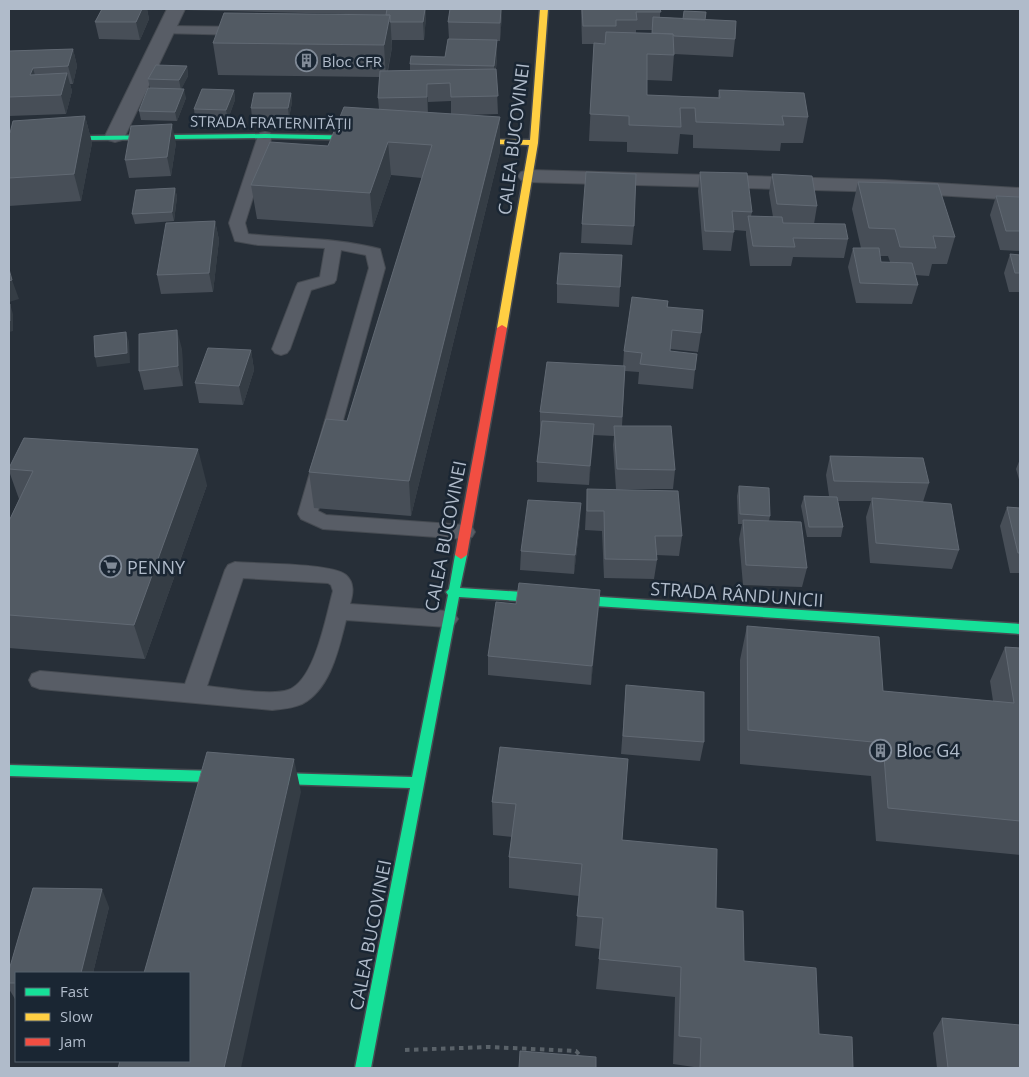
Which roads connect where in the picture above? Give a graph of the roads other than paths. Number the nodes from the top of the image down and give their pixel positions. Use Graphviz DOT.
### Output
graph roads {
  1 [pos="176,9"];
  2 [pos="544,9"];
  3 [pos="166,30"];
  4 [pos="262,31"];
  5 [pos="116,136"];
  6 [pos="265,136"];
  7 [pos="375,138"];
  8 [pos="9,139"];
  9 [pos="454,140"];
  10 [pos="534,142"];
  11 [pos="528,176"];
  12 [pos="1020,194"];
  13 [pos="334,245"];
  14 [pos="280,348"];
  15 [pos="464,532"];
  16 [pos="452,592"];
  17 [pos="338,611"];
  18 [pos="447,620"];
  19 [pos="1020,629"];
  20 [pos="40,680"];
  21 [pos="193,694"];
  22 [pos="9,770"];
  23 [pos="417,782"];
  24 [pos="363,1068"];
  1 -- 3 [label="street"];
  2 -- 10 [label="main road, CALEA BUCOVINEI"];
  3 -- 4 [label="lane"];
  3 -- 5 [label="street"];
  5 -- 6 [label="main road, STRADA FRATERNITĂȚII"];
  5 -- 8 [label="main road, STRADA FRATERNITĂȚII"];
  6 -- 7 [label="main road, STRADA FRATERNITĂȚII"];
  6 -- 13 [label="lane"];
  9 -- 10 [label="main road"];
  10 -- 11 [label="main road, CALEA BUCOVINEI"];
  11 -- 12 [label="street"];
  11 -- 15 [label="main road, CALEA BUCOVINEI"];
  13 -- 14 [label="lane"];
  13 -- 15 [label="lane"];
  15 -- 16 [label="main road, CALEA BUCOVINEI"];
  16 -- 18 [label="main road, CALEA BUCOVINEI"];
  16 -- 19 [label="main road, STRADA RÂNDUNICII"];
  17 -- 18 [label="lane"];
  17 -- 21 [label="lane"];
  17 -- 21 [label="lane"];
  18 -- 23 [label="main road, CALEA BUCOVINEI"];
  20 -- 21 [label="lane"];
  22 -- 23 [label="main road"];
  23 -- 24 [label="main road, CALEA BUCOVINEI"];
}
